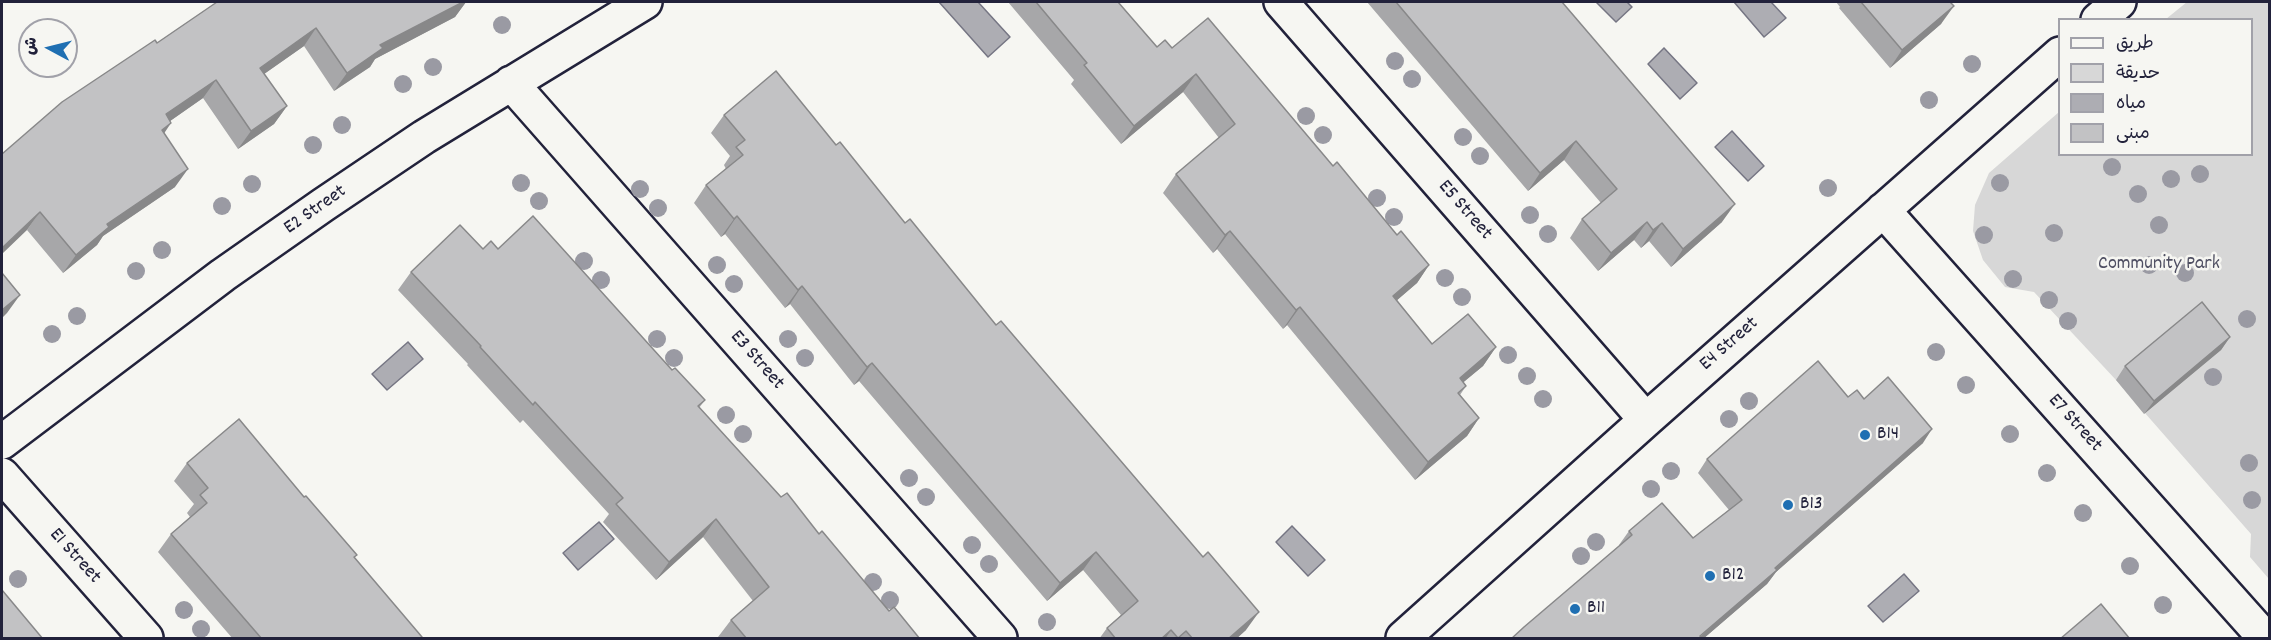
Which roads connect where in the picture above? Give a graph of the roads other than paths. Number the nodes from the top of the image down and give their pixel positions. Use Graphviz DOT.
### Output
graph roads {
  1 [pos="645,2"];
  2 [pos="1281,2"];
  3 [pos="2119,2"];
  4 [pos="2100,18"];
  5 [pos="2058,56"];
  6 [pos="511,83"];
  7 [pos="1883,210"];
  8 [pos="1646,420"];
  9 [pos="2,442"];
  10 [pos="2,476"];
  11 [pos="147,639"];
  12 [pos="1000,639"];
  13 [pos="1403,639"];
  14 [pos="2265,639"];
  1 -- 6 [label="street, E2 Street"];
  2 -- 8 [label="street, E5 Street"];
  3 -- 4 [label="street"];
  5 -- 7 [label="street, E4 Street"];
  6 -- 9 [label="street, E2 Street"];
  6 -- 12 [label="street, E3 Street"];
  7 -- 8 [label="street, E4 Street"];
  7 -- 14 [label="street, E7 Street"];
  8 -- 13 [label="street, E4 Street"];
  10 -- 11 [label="street, E1 Street"];
}
